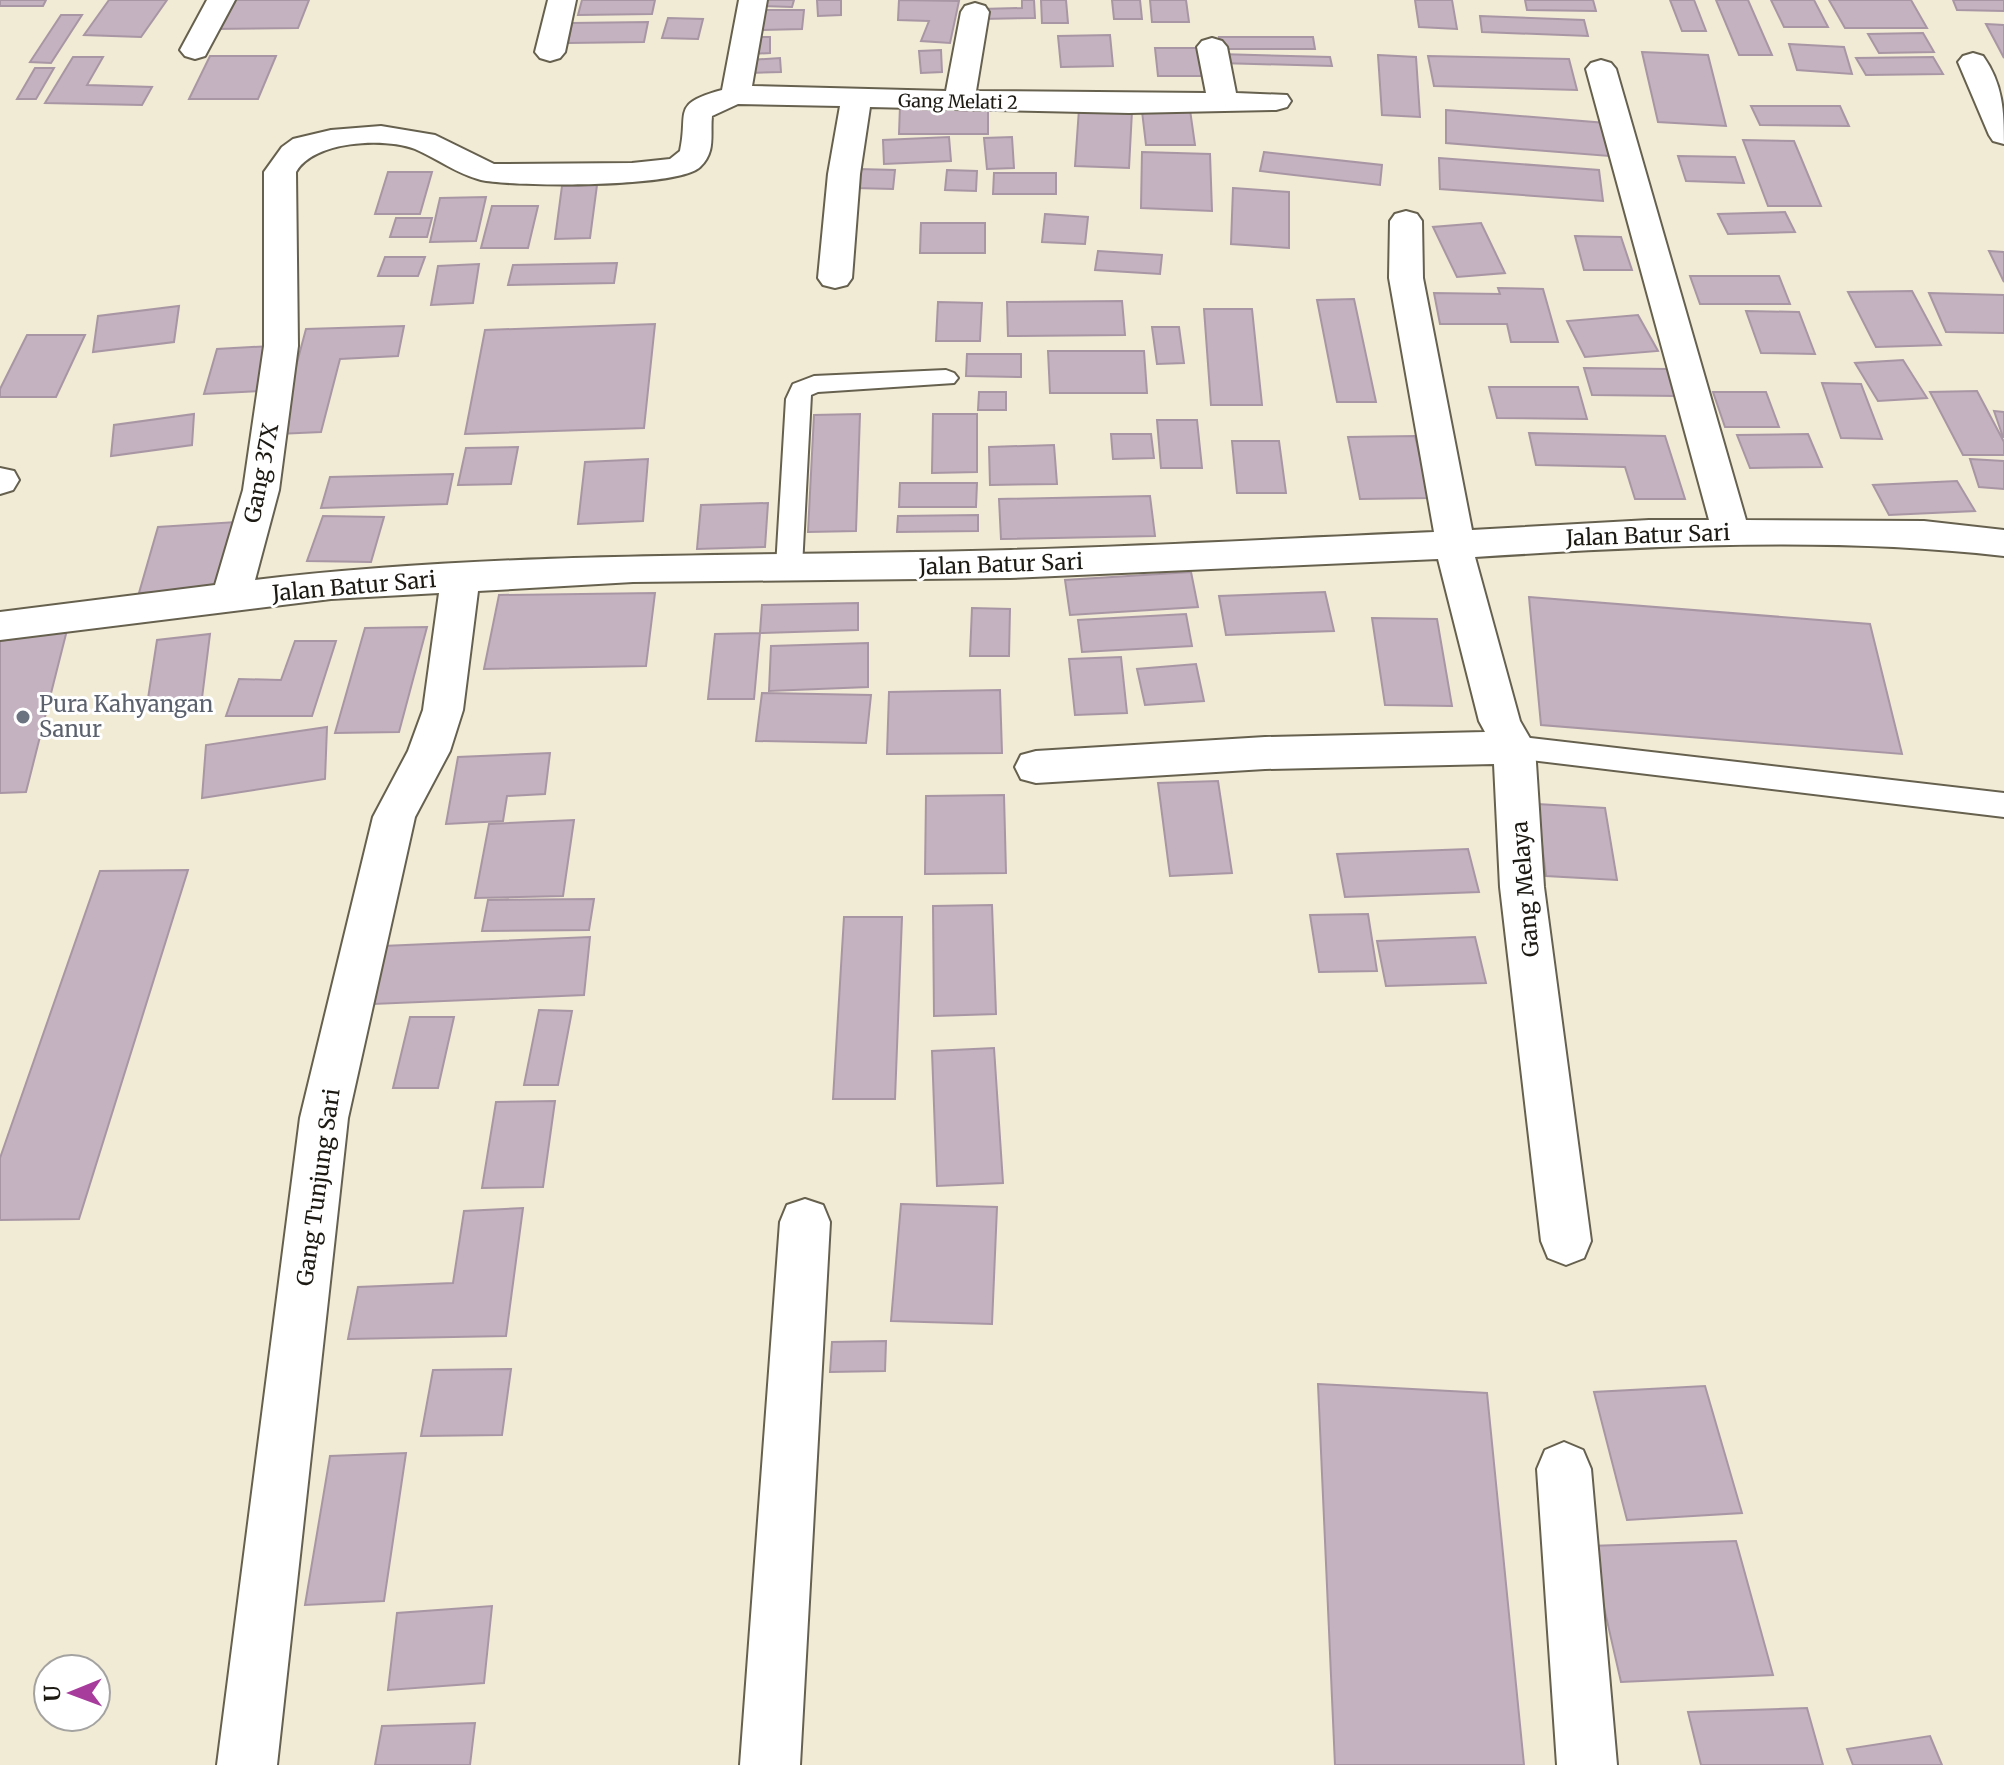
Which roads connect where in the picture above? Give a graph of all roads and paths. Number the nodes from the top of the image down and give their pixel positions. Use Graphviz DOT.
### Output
graph roads {
  1 [pos="221,0"];
  2 [pos="562,0"];
  3 [pos="753,0"];
  4 [pos="975,12"];
  5 [pos="1212,47"];
  6 [pos="195,50"];
  7 [pos="550,52"];
  8 [pos="1973,62"];
  9 [pos="1601,69"];
  10 [pos="737,95"];
  11 [pos="856,99"];
  12 [pos="1276,101"];
  13 [pos="959,102"];
  14 [pos="1223,102"];
  15 [pos="2004,135"];
  16 [pos="1406,221"];
  17 [pos="835,278"];
  18 [pos="946,378"];
  19 [pos="1731,532"];
  20 [pos="2004,543"];
  21 [pos="1453,545"];
  22 [pos="789,567"];
  23 [pos="460,578"];
  24 [pos="231,597"];
  25 [pos="0,626"];
  26 [pos="1514,747"];
  27 [pos="1036,767"];
  28 [pos="2004,805"];
  29 [pos="805,1222"];
  30 [pos="1566,1241"];
  31 [pos="1564,1469"];
  32 [pos="247,1765"];
  33 [pos="770,1765"];
  34 [pos="1587,1765"];
  1 -- 6 [label="street"];
  2 -- 7 [label="street"];
  3 -- 10 [label="street"];
  4 -- 13 [label="street"];
  5 -- 14 [label="street"];
  8 -- 15 [label="street"];
  9 -- 19 [label="street"];
  10 -- 11 [label="street, Gang Melati 2"];
  10 -- 24 [label="street, Gang 37X"];
  11 -- 13 [label="street, Gang Melati 2"];
  11 -- 17 [label="street"];
  12 -- 14 [label="street, Gang Melati 2"];
  13 -- 14 [label="street, Gang Melati 2"];
  16 -- 21 [label="street, Gang Melaya"];
  18 -- 22 [label="lane"];
  19 -- 20 [label="street, Jalan Batur Sari"];
  19 -- 21 [label="street, Jalan Batur Sari"];
  21 -- 22 [label="street, Jalan Batur Sari"];
  21 -- 26 [label="street, Gang Melaya"];
  22 -- 23 [label="street, Jalan Batur Sari"];
  23 -- 24 [label="street, Jalan Batur Sari"];
  23 -- 32 [label="street, Gang Tunjung Sari"];
  24 -- 25 [label="street, Jalan Batur Sari"];
  26 -- 27 [label="street"];
  26 -- 28 [label="lane"];
  26 -- 30 [label="street, Gang Melaya"];
  29 -- 33 [label="street"];
  31 -- 34 [label="street"];
}
